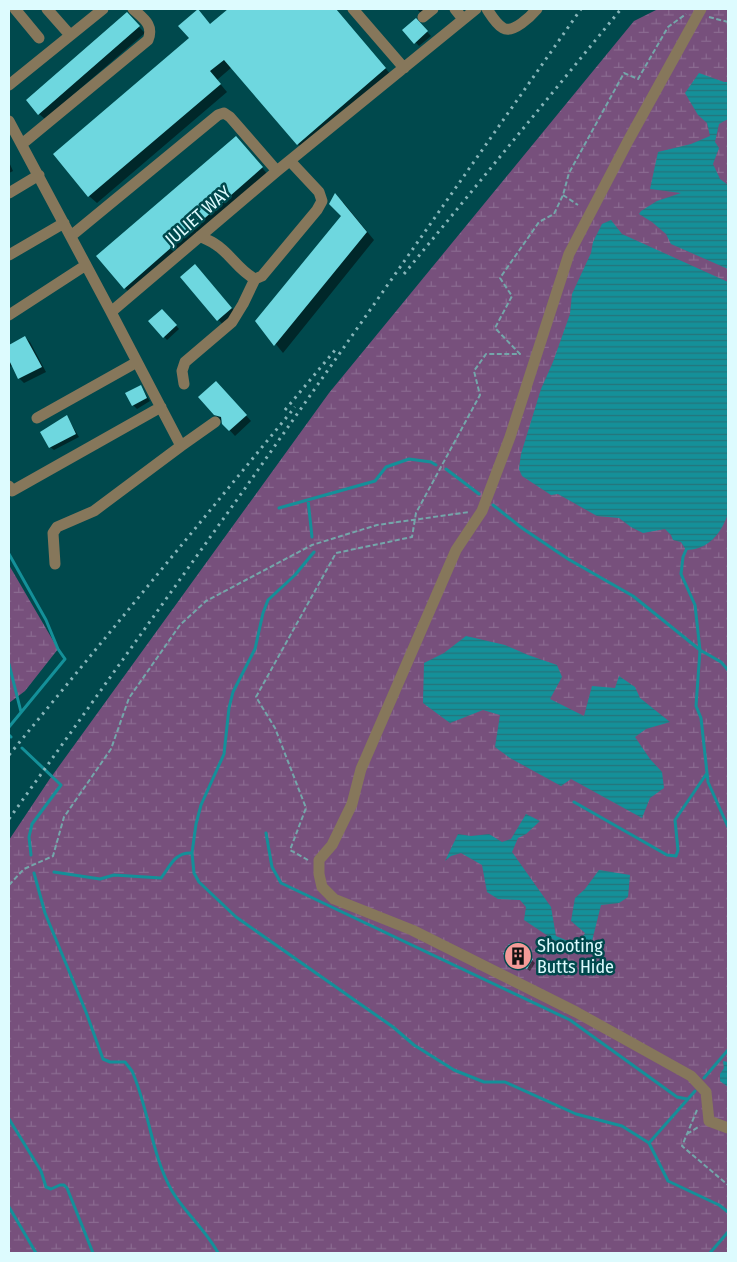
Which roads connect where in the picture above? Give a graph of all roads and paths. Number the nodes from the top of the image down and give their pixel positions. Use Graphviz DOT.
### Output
graph roads {
  1 [pos="15,9"];
  2 [pos="46,9"];
  3 [pos="133,9"];
  4 [pos="354,9"];
  5 [pos="433,9"];
  6 [pos="455,9"];
  7 [pos="476,9"];
  8 [pos="486,9"];
  9 [pos="537,9"];
  10 [pos="100,10"];
  11 [pos="700,11"];
  12 [pos="423,17"];
  13 [pos="464,19"];
  14 [pos="728,22"];
  15 [pos="70,36"];
  16 [pos="39,38"];
  17 [pos="404,68"];
  18 [pos="9,84"];
  19 [pos="9,121"];
  20 [pos="22,144"];
  21 [pos="290,161"];
  22 [pos="277,171"];
  23 [pos="39,175"];
  24 [pos="9,193"];
  25 [pos="563,195"];
  26 [pos="578,204"];
  27 [pos="64,224"];
  28 [pos="71,236"];
  29 [pos="200,236"];
  30 [pos="9,255"];
  31 [pos="86,265"];
  32 [pos="255,279"];
  33 [pos="111,312"];
  34 [pos="9,315"];
  35 [pos="140,367"];
  36 [pos="184,384"];
  37 [pos="161,407"];
  38 [pos="37,418"];
  39 [pos="215,422"];
  40 [pos="181,446"];
  41 [pos="9,486"];
  42 [pos="482,511"];
  43 [pos="415,519"];
  44 [pos="55,564"];
  45 [pos="319,866"];
  46 [pos="9,885"];
  47 [pos="698,1109"];
  48 [pos="709,1121"];
  49 [pos="728,1128"];
  50 [pos="687,1134"];
  51 [pos="728,1185"];
  1 -- 16 [label="street"];
  2 -- 15 [label="street"];
  3 -- 20 [label="street"];
  4 -- 17 [label="street"];
  5 -- 12 [label="street"];
  6 -- 13 [label="street"];
  7 -- 13 [label="street, JULIET WAY"];
  8 -- 9 [label="street"];
  10 -- 15 [label="street"];
  11 -- 14 [label="path"];
  11 -- 25 [label="path"];
  11 -- 42 [label="street"];
  13 -- 17 [label="street, JULIET WAY"];
  15 -- 18 [label="street"];
  17 -- 21 [label="street, JULIET WAY"];
  19 -- 20 [label="street"];
  20 -- 23 [label="street"];
  21 -- 22 [label="street, JULIET WAY"];
  21 -- 32 [label="street"];
  22 -- 28 [label="street"];
  22 -- 29 [label="street, JULIET WAY"];
  23 -- 24 [label="street"];
  23 -- 27 [label="street"];
  25 -- 26 [label="path"];
  25 -- 43 [label="path"];
  27 -- 28 [label="street"];
  27 -- 30 [label="street"];
  28 -- 31 [label="street"];
  29 -- 32 [label="street"];
  29 -- 33 [label="street, JULIET WAY"];
  31 -- 33 [label="street"];
  31 -- 34 [label="street"];
  32 -- 36 [label="street"];
  33 -- 35 [label="street"];
  35 -- 37 [label="street"];
  35 -- 38 [label="street"];
  37 -- 40 [label="street"];
  37 -- 41 [label="street"];
  39 -- 40 [label="street"];
  40 -- 44 [label="street"];
  42 -- 43 [label="path"];
  42 -- 45 [label="street"];
  43 -- 45 [label="path"];
  43 -- 46 [label="path"];
  45 -- 48 [label="street"];
  47 -- 50 [label="path"];
  48 -- 49 [label="street"];
  48 -- 50 [label="path"];
  50 -- 51 [label="path"];
}
